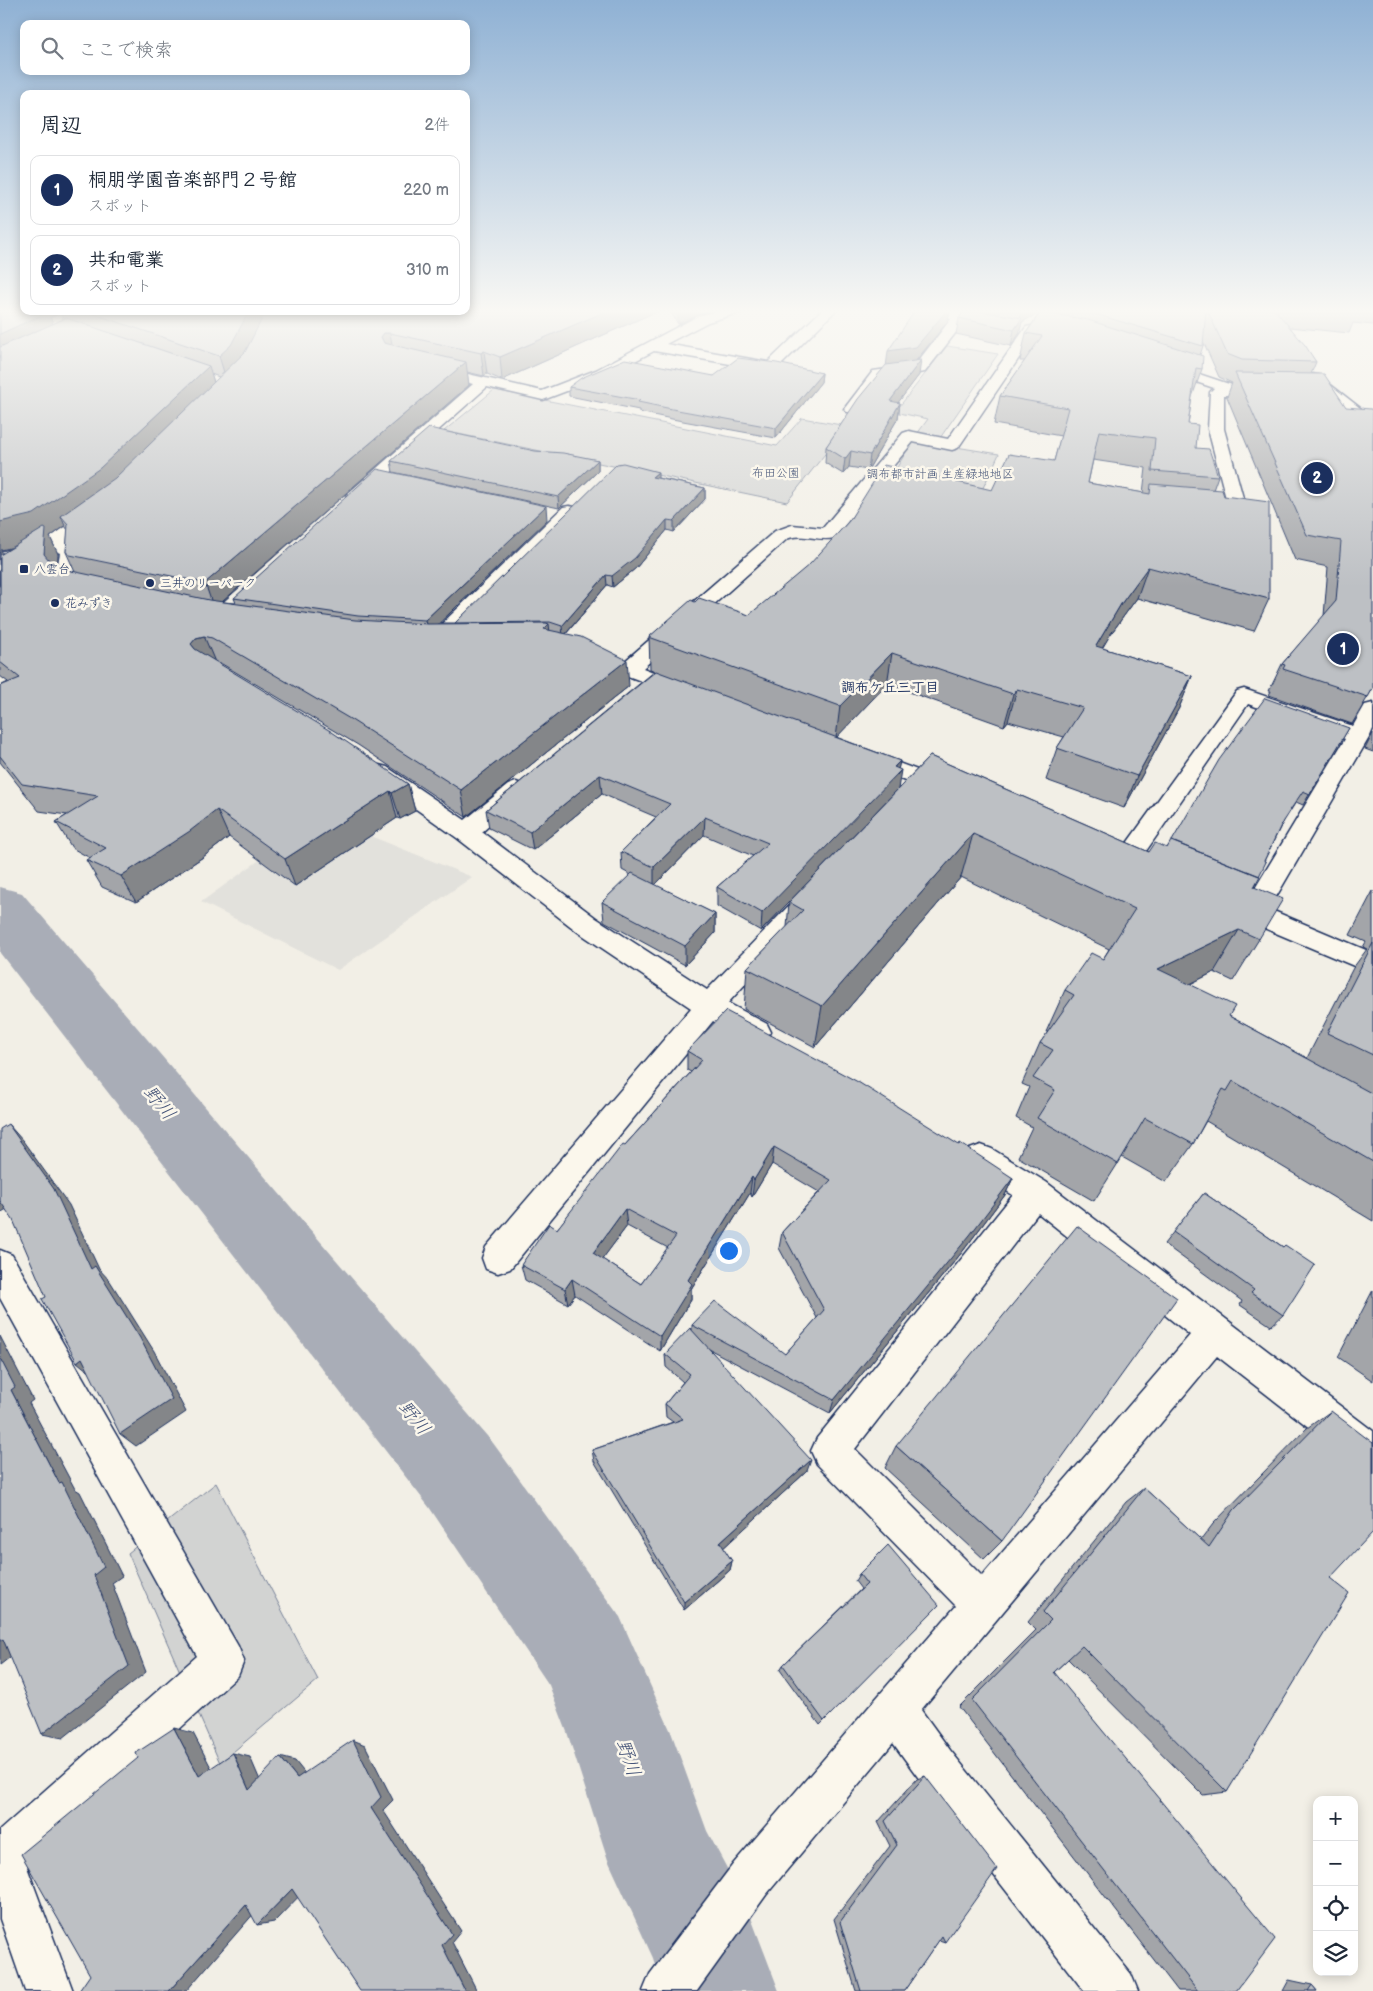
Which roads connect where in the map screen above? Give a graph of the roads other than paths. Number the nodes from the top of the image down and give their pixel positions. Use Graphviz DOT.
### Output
graph roads {
  1 [pos="461,402"];
  2 [pos="857,402"];
  3 [pos="979,402"];
  4 [pos="1217,402"];
  5 [pos="1343,402"];
  6 [pos="852,409"];
  7 [pos="1373,426"];
  8 [pos="377,475"];
  9 [pos="396,479"];
  10 [pos="584,496"];
  11 [pos="110,504"];
  12 [pos="341,508"];
  13 [pos="545,512"];
  14 [pos="1202,513"];
  15 [pos="563,516"];
  16 [pos="55,544"];
  17 [pos="0,558"];
  18 [pos="0,579"];
  19 [pos="116,596"];
  20 [pos="464,643"];
  21 [pos="569,648"];
  22 [pos="629,669"];
  23 [pos="653,679"];
  24 [pos="700,696"];
  25 [pos="630,697"];
  26 [pos="1373,710"];
  27 [pos="1359,736"];
  28 [pos="848,752"];
  29 [pos="362,761"];
  30 [pos="533,776"];
  31 [pos="923,780"];
  32 [pos="969,798"];
  33 [pos="903,801"];
  34 [pos="466,832"];
  35 [pos="1126,861"];
  36 [pos="829,879"];
  37 [pos="1218,898"];
  38 [pos="1254,913"];
  39 [pos="1373,964"];
  40 [pos="709,1006"];
  41 [pos="777,1042"];
  42 [pos="961,1147"];
  43 [pos="1035,1192"];
  44 [pos="498,1258"];
  45 [pos="0,1266"];
  46 [pos="1214,1333"];
  47 [pos="1373,1454"];
  48 [pos="983,1605"];
  49 [pos="895,1709"];
  50 [pos="1,1856"];
  51 [pos="49,1991"];
  52 [pos="667,1991"];
  53 [pos="1114,1991"];
  1 -- 8 [label="street"];
  2 -- 6 [label="street"];
  3 -- 22 [label="street"];
  4 -- 14 [label="street"];
  5 -- 7 [label="street"];
  8 -- 9 [label="street"];
  8 -- 12 [label="street"];
  10 -- 15 [label="street"];
  11 -- 16 [label="street"];
  13 -- 15 [label="street"];
  15 -- 20 [label="street"];
  16 -- 17 [label="street"];
  16 -- 18 [label="street"];
  16 -- 19 [label="street"];
  21 -- 22 [label="street"];
  22 -- 23 [label="street"];
  23 -- 24 [label="street"];
  23 -- 25 [label="street"];
  26 -- 27 [label="street"];
  27 -- 35 [label="street"];
  27 -- 38 [label="street"];
  28 -- 31 [label="street"];
  29 -- 34 [label="street"];
  30 -- 34 [label="street"];
  31 -- 32 [label="street"];
  31 -- 33 [label="street"];
  34 -- 40 [label="street"];
  36 -- 40 [label="street"];
  37 -- 38 [label="street"];
  38 -- 39 [label="street"];
  40 -- 41 [label="street"];
  40 -- 44 [label="street"];
  42 -- 43 [label="street"];
  43 -- 46 [label="street"];
  43 -- 48 [label="street"];
  45 -- 50 [label="street"];
  46 -- 47 [label="street"];
  46 -- 48 [label="street"];
  48 -- 49 [label="street"];
  49 -- 52 [label="street"];
  49 -- 53 [label="street"];
  50 -- 51 [label="street"];
}
